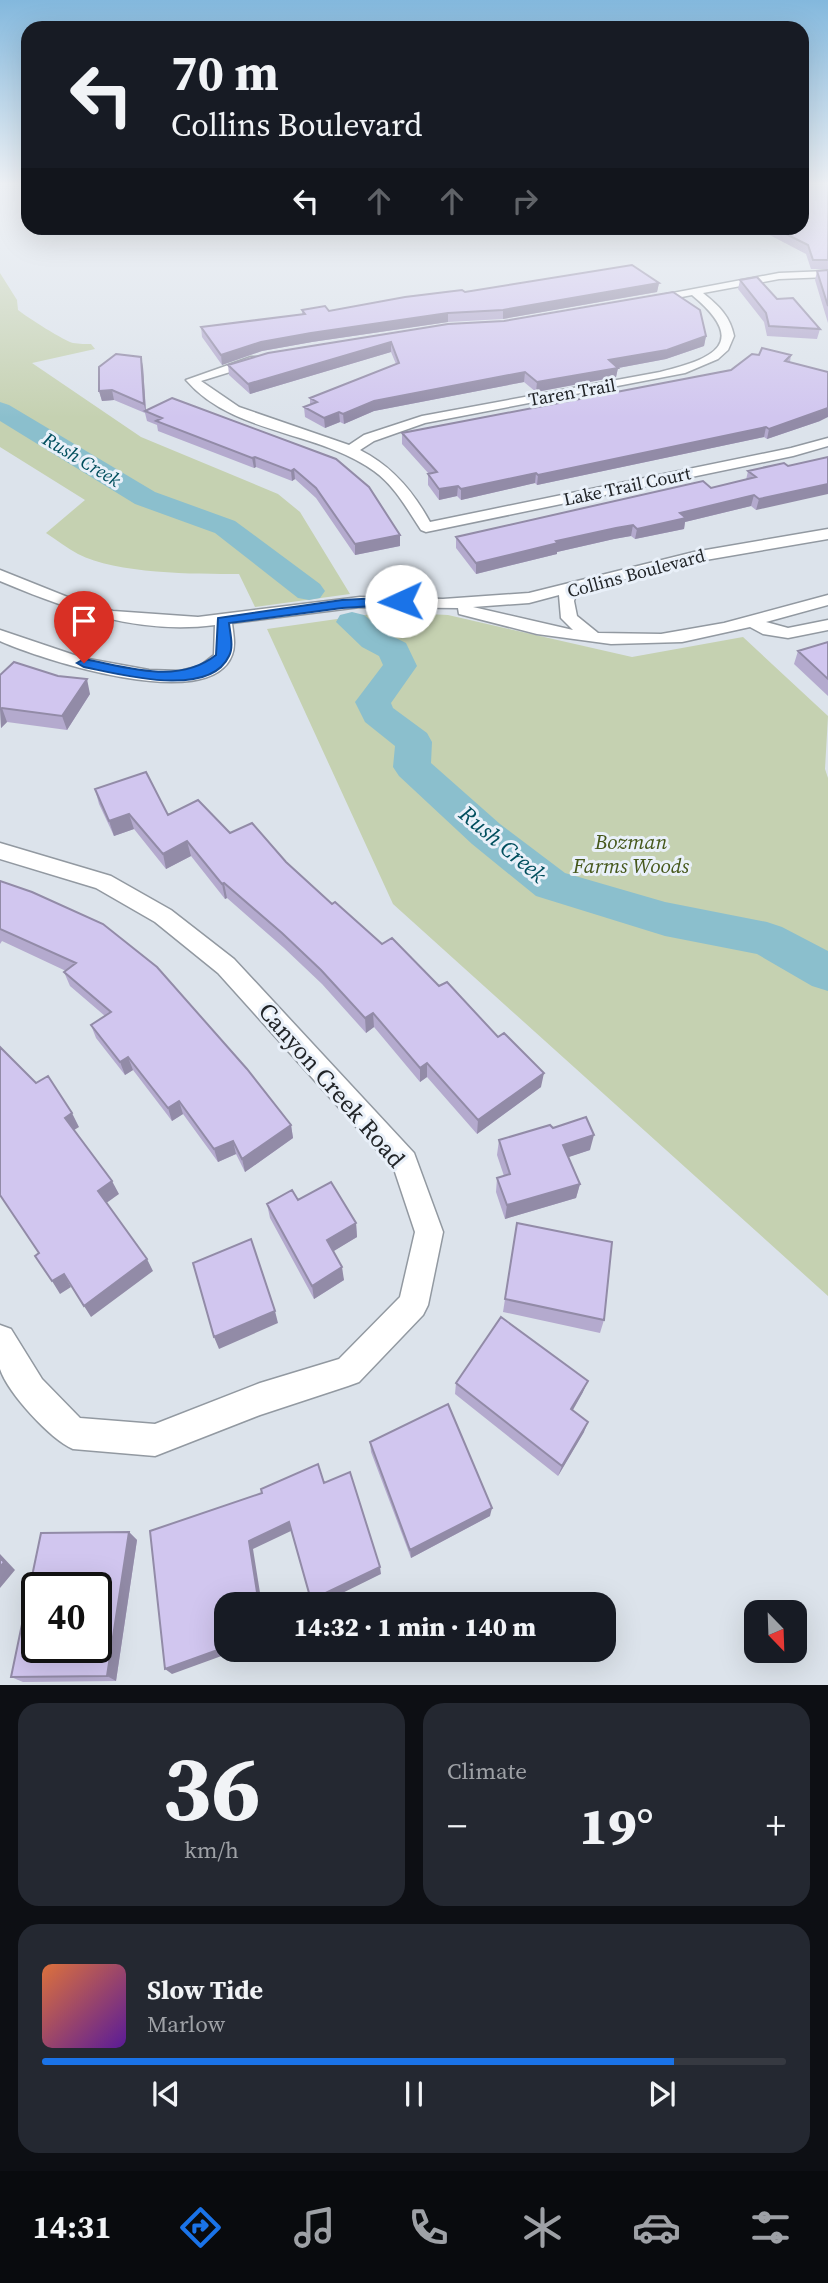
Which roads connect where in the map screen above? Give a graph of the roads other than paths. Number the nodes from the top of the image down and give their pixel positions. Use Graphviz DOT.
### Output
graph roads {
  1 [pos="828,274"];
  2 [pos="695,292"];
  3 [pos="642,301"];
  4 [pos="266,357"];
  5 [pos="828,442"];
  6 [pos="349,451"];
  7 [pos="828,534"];
  8 [pos="0,575"];
  9 [pos="569,590"];
  10 [pos="828,600"];
  11 [pos="443,604"];
  12 [pos="223,620"];
  13 [pos="751,620"];
  14 [pos="828,625"];
  15 [pos="0,635"];
  16 [pos="596,639"];
  17 [pos="0,851"];
  18 [pos="0,1340"];
  1 -- 2 [label="street"];
  2 -- 3 [label="street"];
  2 -- 6 [label="street, Taren Trail"];
  4 -- 6 [label="street"];
  5 -- 6 [label="street, Lake Trail Court"];
  7 -- 9 [label="street, Collins Boulevard"];
  8 -- 12 [label="street, Collins Boulevard"];
  9 -- 11 [label="street, Collins Boulevard"];
  9 -- 16 [label="street"];
  10 -- 13 [label="street, Collins Boulevard"];
  11 -- 12 [label="street, Collins Boulevard"];
  11 -- 16 [label="street, Collins Boulevard"];
  12 -- 15 [label="street"];
  13 -- 14 [label="street"];
  13 -- 16 [label="street, Collins Boulevard"];
  17 -- 18 [label="street, Canyon Creek Road"];
}
